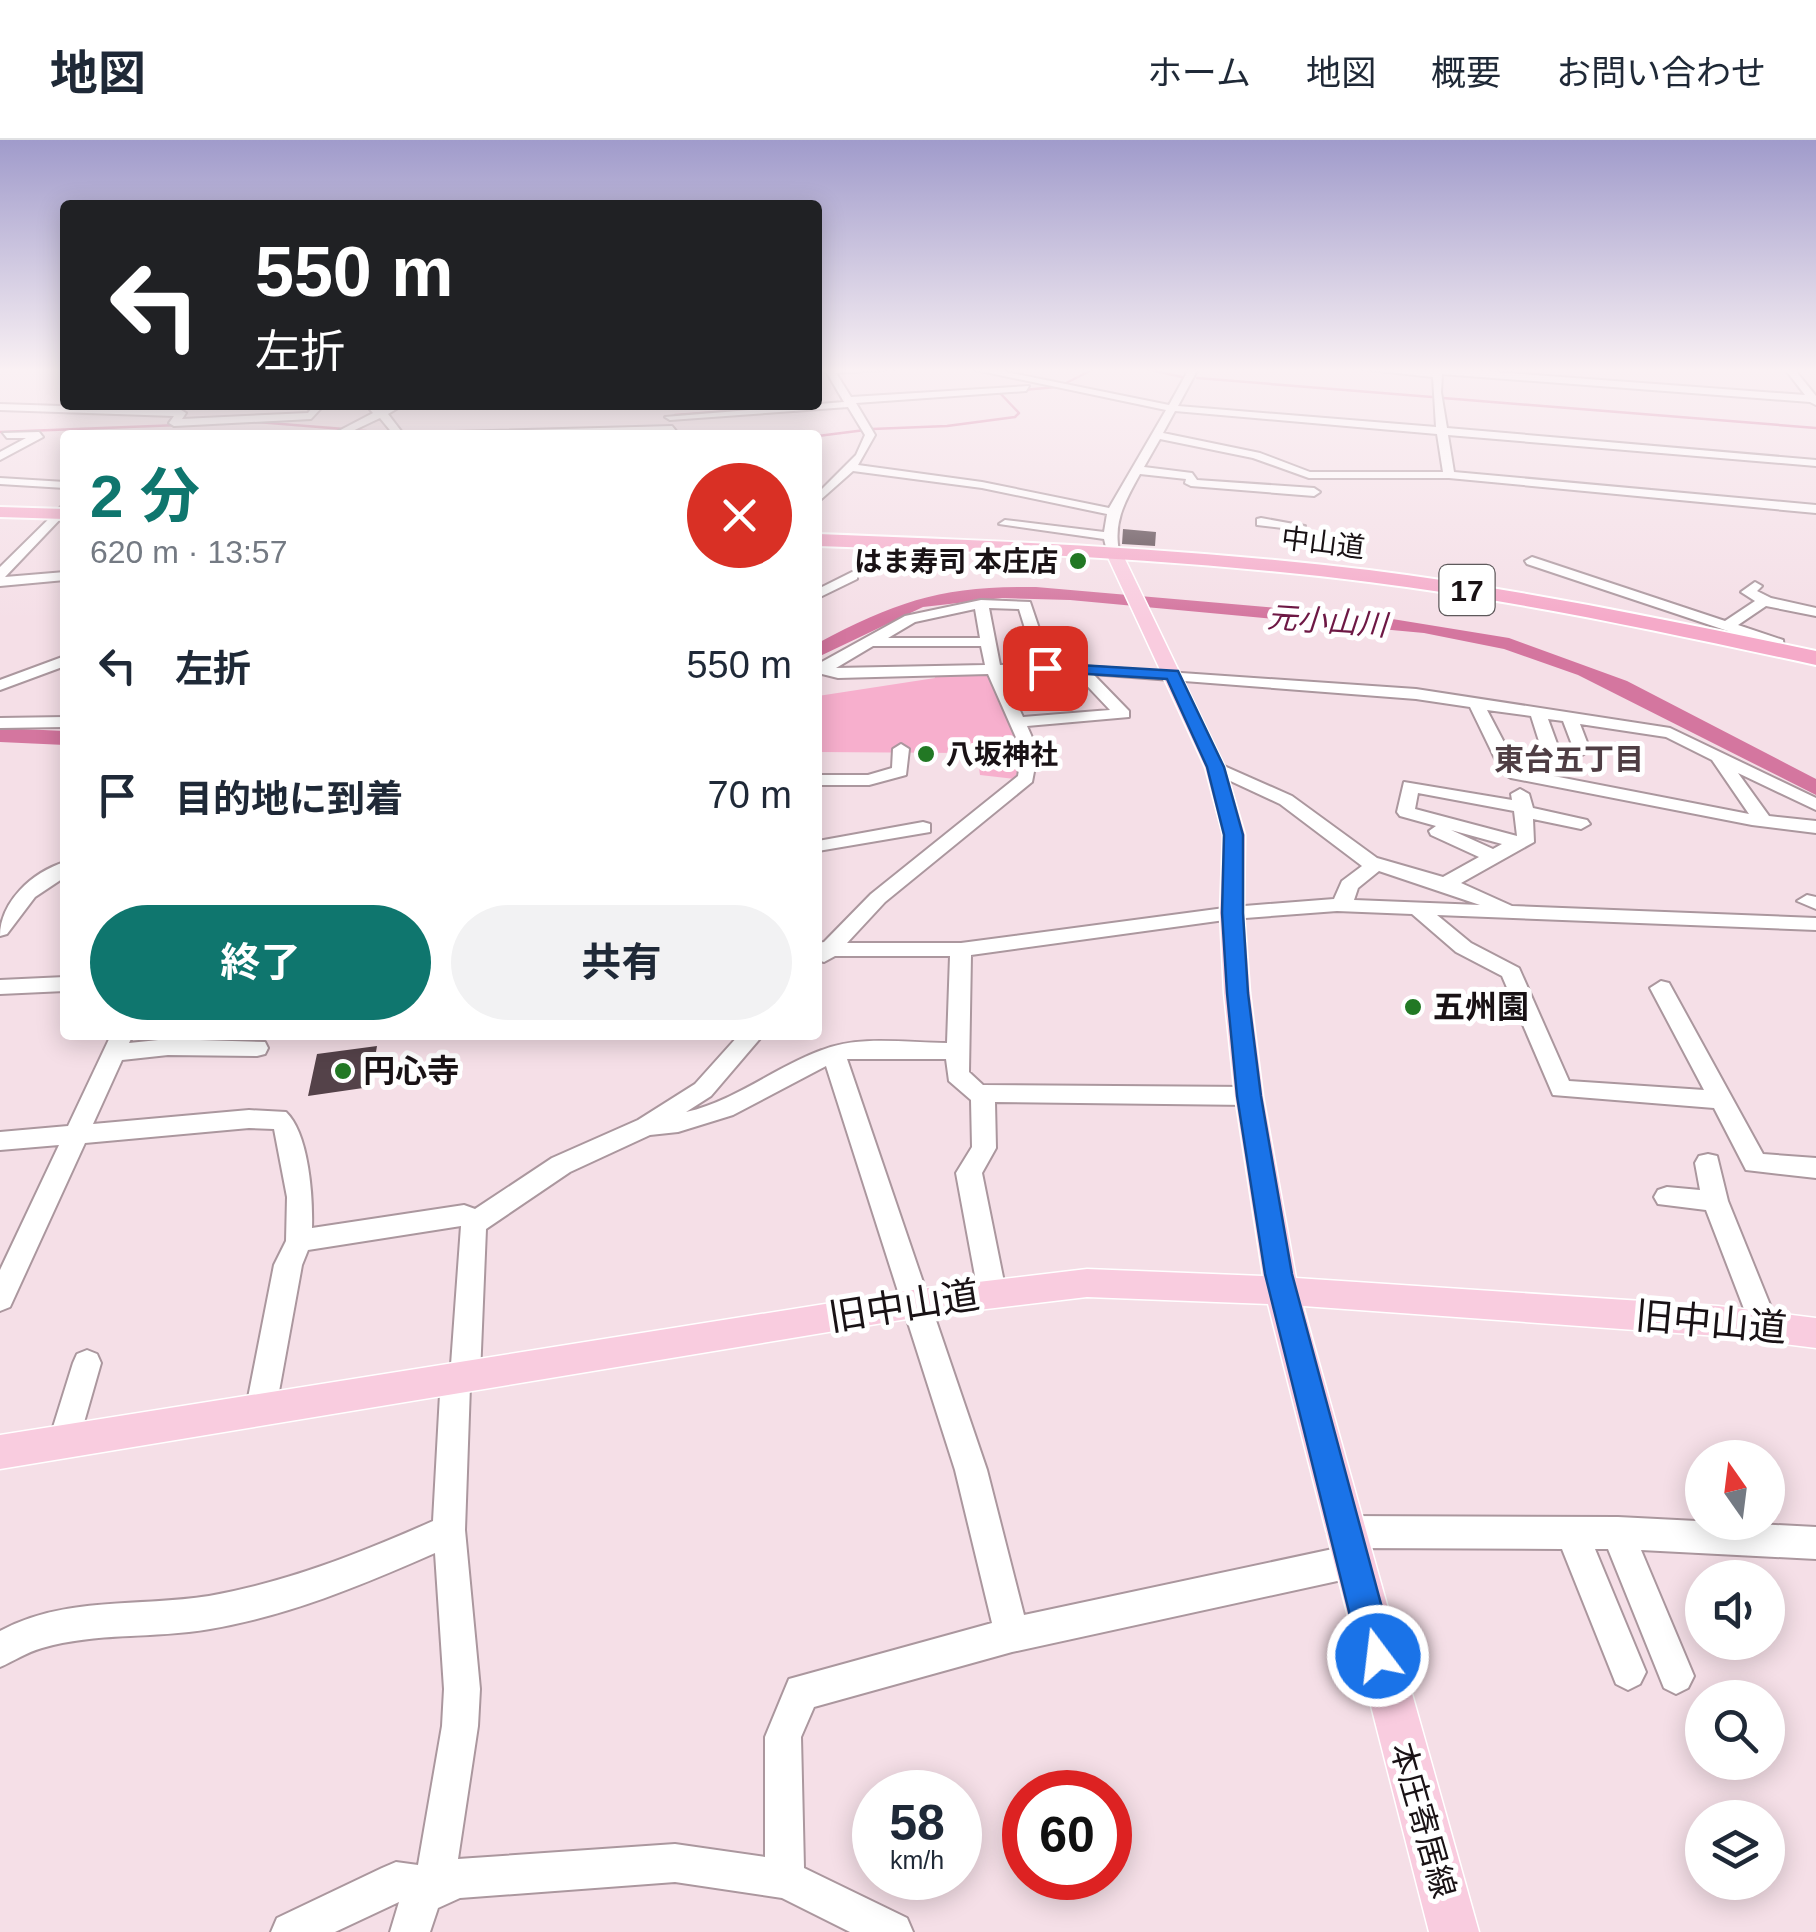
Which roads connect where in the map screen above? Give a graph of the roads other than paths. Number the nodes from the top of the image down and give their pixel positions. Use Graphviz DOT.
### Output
graph roads {
  1 [pos="862,453"];
  2 [pos="1146,453"];
  3 [pos="1244,453"];
  4 [pos="1445,453"];
  5 [pos="1691,453"];
  6 [pos="1816,463"];
  7 [pos="849,468"];
  8 [pos="1136,470"];
  9 [pos="1449,475"];
  10 [pos="7,481"];
  11 [pos="60,486"];
  12 [pos="0,489"];
  13 [pos="1314,492"];
  14 [pos="822,495"];
  15 [pos="1078,506"];
  16 [pos="1816,509"];
  17 [pos="0,512"];
  18 [pos="60,512"];
  19 [pos="1113,512"];
  20 [pos="60,514"];
  21 [pos="1260,522"];
  22 [pos="1005,524"];
  23 [pos="1299,526"];
  24 [pos="1076,534"];
  25 [pos="822,540"];
  26 [pos="1111,544"];
  27 [pos="1532,560"];
  28 [pos="60,576"];
  29 [pos="852,576"];
  30 [pos="0,578"];
  31 [pos="1755,586"];
  32 [pos="822,592"];
  33 [pos="1764,600"];
  34 [pos="980,604"];
  35 [pos="933,611"];
  36 [pos="1816,612"];
  37 [pos="1728,625"];
  38 [pos="868,642"];
  39 [pos="988,642"];
  40 [pos="938,643"];
  41 [pos="1777,650"];
  42 [pos="1816,658"];
  43 [pos="58,664"];
  44 [pos="822,668"];
  45 [pos="1045,668"];
  46 [pos="1078,668"];
  47 [pos="822,669"];
  48 [pos="993,669"];
  49 [pos="0,670"];
  50 [pos="1173,675"];
  51 [pos="0,685"];
  52 [pos="1477,705"];
  53 [pos="1538,714"];
  54 [pos="1570,718"];
  55 [pos="60,722"];
  56 [pos="1016,722"];
  57 [pos="0,723"];
  58 [pos="900,748"];
  59 [pos="1582,750"];
  60 [pos="1716,754"];
  61 [pos="1507,764"];
  62 [pos="1215,767"];
  63 [pos="822,780"];
  64 [pos="1816,805"];
  65 [pos="920,806"];
  66 [pos="1525,810"];
  67 [pos="1763,822"];
  68 [pos="1581,824"];
  69 [pos="1816,827"];
  70 [pos="923,828"];
  71 [pos="1438,831"];
  72 [pos="1519,843"];
  73 [pos="822,845"];
  74 [pos="932,854"];
  75 [pos="1494,856"];
  76 [pos="1377,864"];
  77 [pos="60,871"];
  78 [pos="1445,884"];
  79 [pos="1342,905"];
  80 [pos="1418,909"];
  81 [pos="1512,912"];
  82 [pos="1232,913"];
  83 [pos="1816,924"];
  84 [pos="0,930"];
  85 [pos="961,950"];
  86 [pos="822,952"];
  87 [pos="822,953"];
  88 [pos="60,984"];
  89 [pos="0,988"];
  90 [pos="1661,988"];
  91 [pos="748,1040"];
  92 [pos="118,1044"];
  93 [pos="257,1048"];
  94 [pos="955,1051"];
  95 [pos="834,1054"];
  96 [pos="983,1093"];
  97 [pos="1249,1096"];
  98 [pos="1719,1100"];
  99 [pos="647,1126"];
  100 [pos="75,1135"];
  101 [pos="0,1141"];
  102 [pos="1708,1163"];
  103 [pos="1816,1168"];
  104 [pos="1667,1198"];
  105 [pos="1715,1201"];
  106 [pos="476,1222"];
  107 [pos="299,1241"];
  108 [pos="992,1292"];
  109 [pos="1282,1292"];
  110 [pos="0,1299"];
  111 [pos="918,1303"];
  112 [pos="1764,1326"];
  113 [pos="1816,1333"];
  114 [pos="87,1362"];
  115 [pos="460,1375"];
  116 [pos="261,1408"];
  117 [pos="64,1440"];
  118 [pos="0,1452"];
  119 [pos="449,1530"];
  120 [pos="1572,1533"];
  121 [pos="1618,1533"];
  122 [pos="1816,1543"];
  123 [pos="1347,1547"];
  124 [pos="1012,1635"];
  125 [pos="0,1650"];
  126 [pos="1628,1672"];
  127 [pos="1676,1676"];
  128 [pos="785,1879"];
  129 [pos="430,1888"];
  130 [pos="290,1932"];
  131 [pos="410,1932"];
  132 [pos="893,1932"];
  133 [pos="1454,1932"];
  1 -- 7 [label="street"];
  2 -- 8 [label="street"];
  3 -- 9 [label="street"];
  4 -- 9 [label="street"];
  5 -- 6 [label="street"];
  7 -- 14 [label="street"];
  7 -- 15 [label="street"];
  8 -- 13 [label="street"];
  8 -- 19 [label="street"];
  9 -- 16 [label="street"];
  10 -- 11 [label="street"];
  10 -- 12 [label="street"];
  15 -- 19 [label="street"];
  15 -- 24 [label="street"];
  17 -- 18 [label="highway"];
  19 -- 26 [label="street"];
  20 -- 30 [label="street"];
  21 -- 23 [label="street"];
  22 -- 24 [label="street"];
  24 -- 26 [label="street"];
  25 -- 26 [label="highway, 中山道 / 17"];
  26 -- 41 [label="highway, 中山道 / 17"];
  26 -- 50 [label="main road, 本庄寄居線"];
  27 -- 37 [label="street"];
  28 -- 30 [label="street"];
  29 -- 32 [label="street"];
  31 -- 33 [label="street"];
  33 -- 36 [label="street"];
  33 -- 37 [label="street"];
  34 -- 35 [label="street"];
  34 -- 39 [label="street"];
  34 -- 45 [label="street"];
  35 -- 38 [label="street"];
  35 -- 40 [label="street"];
  37 -- 41 [label="street"];
  38 -- 40 [label="street"];
  38 -- 44 [label="street"];
  39 -- 40 [label="street"];
  39 -- 48 [label="street"];
  41 -- 42 [label="highway, 中山道 / 17"];
  43 -- 49 [label="street"];
  43 -- 51 [label="street"];
  45 -- 46 [label="street"];
  45 -- 48 [label="street"];
  46 -- 50 [label="street"];
  46 -- 56 [label="street"];
  47 -- 48 [label="street"];
  48 -- 56 [label="street"];
  50 -- 52 [label="street"];
  50 -- 62 [label="main road, 本庄寄居線"];
  52 -- 53 [label="street"];
  52 -- 61 [label="street"];
  53 -- 54 [label="street"];
  53 -- 61 [label="street"];
  54 -- 59 [label="street"];
  54 -- 60 [label="street"];
  55 -- 57 [label="street"];
  56 -- 74 [label="street"];
  58 -- 63 [label="street"];
  60 -- 64 [label="street"];
  60 -- 67 [label="street"];
  61 -- 66 [label="street"];
  61 -- 67 [label="street"];
  62 -- 76 [label="street"];
  62 -- 82 [label="main road, 本庄寄居線"];
  65 -- 70 [label="street"];
  66 -- 68 [label="street"];
  66 -- 72 [label="street"];
  66 -- 72 [label="street"];
  67 -- 69 [label="street"];
  70 -- 73 [label="street"];
  70 -- 74 [label="street"];
  71 -- 75 [label="street"];
  72 -- 75 [label="street"];
  74 -- 86 [label="street"];
  75 -- 78 [label="street"];
  76 -- 78 [label="street"];
  76 -- 79 [label="street"];
  77 -- 84 [label="street"];
  78 -- 81 [label="street"];
  79 -- 80 [label="street"];
  79 -- 82 [label="street"];
  80 -- 81 [label="street"];
  80 -- 98 [label="street"];
  81 -- 83 [label="street"];
  82 -- 85 [label="street"];
  82 -- 97 [label="main road, 本庄寄居線"];
  85 -- 87 [label="street"];
  85 -- 94 [label="street"];
  88 -- 89 [label="street"];
  90 -- 98 [label="street"];
  91 -- 99 [label="street"];
  92 -- 93 [label="street"];
  92 -- 100 [label="street"];
  94 -- 95 [label="street"];
  94 -- 96 [label="street"];
  95 -- 99 [label="street"];
  95 -- 111 [label="street"];
  96 -- 97 [label="street"];
  96 -- 108 [label="street"];
  97 -- 109 [label="main road, 本庄寄居線"];
  98 -- 103 [label="street"];
  99 -- 106 [label="street"];
  100 -- 101 [label="street"];
  100 -- 107 [label="street"];
  100 -- 110 [label="street"];
  102 -- 105 [label="street"];
  104 -- 105 [label="street"];
  105 -- 112 [label="street"];
  106 -- 107 [label="street"];
  106 -- 115 [label="street"];
  107 -- 116 [label="street"];
  108 -- 109 [label="main road, 旧中山道"];
  108 -- 111 [label="main road, 旧中山道"];
  109 -- 112 [label="main road, 旧中山道"];
  109 -- 123 [label="main road, 本庄寄居線"];
  111 -- 115 [label="main road, 旧中山道"];
  111 -- 124 [label="street"];
  112 -- 113 [label="main road, 旧中山道"];
  114 -- 117 [label="street"];
  115 -- 116 [label="main road, 旧中山道"];
  115 -- 119 [label="street"];
  116 -- 117 [label="main road, 旧中山道"];
  117 -- 118 [label="main road, 旧中山道"];
  119 -- 125 [label="street"];
  119 -- 129 [label="street"];
  120 -- 121 [label="street"];
  120 -- 123 [label="street"];
  120 -- 126 [label="street"];
  121 -- 122 [label="street"];
  121 -- 127 [label="street"];
  123 -- 124 [label="street"];
  123 -- 133 [label="main road, 本庄寄居線"];
  124 -- 128 [label="street"];
  128 -- 129 [label="street"];
  128 -- 132 [label="street"];
  129 -- 130 [label="street"];
  129 -- 131 [label="street"];
}
